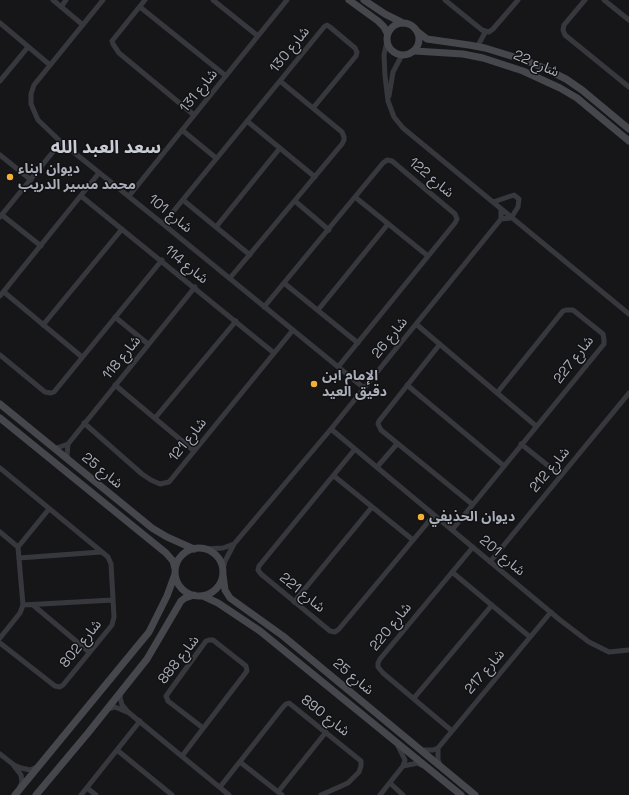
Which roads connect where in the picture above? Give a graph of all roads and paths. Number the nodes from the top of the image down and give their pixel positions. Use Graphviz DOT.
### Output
graph roads {
  1 [pos="53,0"];
  2 [pos="66,0"];
  3 [pos="103,0"];
  4 [pos="146,0"];
  5 [pos="213,0"];
  6 [pos="287,0"];
  7 [pos="349,0"];
  8 [pos="364,0"];
  9 [pos="445,0"];
  10 [pos="518,0"];
  11 [pos="585,0"];
  12 [pos="604,0"];
  13 [pos="61,7"];
  14 [pos="140,7"];
  15 [pos="629,20"];
  16 [pos="0,23"];
  17 [pos="403,23"];
  18 [pos="83,25"];
  19 [pos="486,31"];
  20 [pos="418,32"];
  21 [pos="258,36"];
  22 [pos="387,37"];
  23 [pos="28,46"];
  24 [pos="478,46"];
  25 [pos="415,51"];
  26 [pos="402,55"];
  27 [pos="50,65"];
  28 [pos="226,76"];
  29 [pos="0,81"];
  30 [pos="280,81"];
  31 [pos="629,87"];
  32 [pos="388,101"];
  33 [pos="313,108"];
  34 [pos="194,115"];
  35 [pos="247,121"];
  36 [pos="629,129"];
  37 [pos="182,130"];
  38 [pos="629,141"];
  39 [pos="61,142"];
  40 [pos="280,148"];
  41 [pos="0,155"];
  42 [pos="216,158"];
  43 [pos="99,173"];
  44 [pos="314,177"];
  45 [pos="30,180"];
  46 [pos="81,196"];
  47 [pos="129,196"];
  48 [pos="355,197"];
  49 [pos="183,200"];
  50 [pos="295,201"];
  51 [pos="493,202"];
  52 [pos="501,210"];
  53 [pos="1,216"];
  54 [pos="511,218"];
  55 [pos="501,219"];
  56 [pos="163,224"];
  57 [pos="388,224"];
  58 [pos="216,227"];
  59 [pos="122,229"];
  60 [pos="329,230"];
  61 [pos="41,246"];
  62 [pos="250,255"];
  63 [pos="428,256"];
  64 [pos="162,260"];
  65 [pos="230,278"];
  66 [pos="284,283"];
  67 [pos="195,288"];
  68 [pos="4,292"];
  69 [pos="0,296"];
  70 [pos="264,307"];
  71 [pos="318,310"];
  72 [pos="629,314"];
  73 [pos="115,317"];
  74 [pos="236,321"];
  75 [pos="416,324"];
  76 [pos="43,325"];
  77 [pos="293,330"];
  78 [pos="358,343"];
  79 [pos="148,344"];
  80 [pos="440,344"];
  81 [pos="274,353"];
  82 [pos="0,355"];
  83 [pos="82,357"];
  84 [pos="338,367"];
  85 [pos="115,385"];
  86 [pos="407,385"];
  87 [pos="364,388"];
  88 [pos="497,393"];
  89 [pos="629,393"];
  90 [pos="0,404"];
  91 [pos="0,418"];
  92 [pos="155,418"];
  93 [pos="84,423"];
  94 [pos="536,426"];
  95 [pos="331,429"];
  96 [pos="68,444"];
  97 [pos="397,444"];
  98 [pos="521,444"];
  99 [pos="54,449"];
  100 [pos="355,449"];
  101 [pos="194,450"];
  102 [pos="69,461"];
  103 [pos="504,466"];
  104 [pos="377,467"];
  105 [pos="0,468"];
  106 [pos="334,476"];
  107 [pos="561,476"];
  108 [pos="472,504"];
  109 [pos="372,507"];
  110 [pos="50,509"];
  111 [pos="434,515"];
  112 [pos="452,530"];
  113 [pos="0,532"];
  114 [pos="413,540"];
  115 [pos="234,544"];
  116 [pos="18,547"];
  117 [pos="473,547"];
  118 [pos="194,548"];
  119 [pos="206,549"];
  120 [pos="101,552"];
  121 [pos="19,558"];
  122 [pos="490,562"];
  123 [pos="175,571"];
  124 [pos="452,572"];
  125 [pos="223,573"];
  126 [pos="194,595"];
  127 [pos="203,596"];
  128 [pos="113,600"];
  129 [pos="294,602"];
  130 [pos="23,605"];
  131 [pos="492,605"];
  132 [pos="33,606"];
  133 [pos="551,612"];
  134 [pos="530,637"];
  135 [pos="0,638"];
  136 [pos="0,642"];
  137 [pos="629,650"];
  138 [pos="89,652"];
  139 [pos="290,656"];
  140 [pos="337,681"];
  141 [pos="122,688"];
  142 [pos="414,698"];
  143 [pos="107,709"];
  144 [pos="128,712"];
  145 [pos="140,721"];
  146 [pos="203,728"];
  147 [pos="452,731"];
  148 [pos="326,732"];
  149 [pos="393,740"];
  150 [pos="438,748"];
  151 [pos="117,750"];
  152 [pos="421,750"];
  153 [pos="0,754"];
  154 [pos="182,756"];
  155 [pos="240,762"];
  156 [pos="42,763"];
  157 [pos="14,765"];
  158 [pos="440,765"];
  159 [pos="403,766"];
  160 [pos="429,768"];
  161 [pos="390,783"];
  162 [pos="220,787"];
  163 [pos="87,788"];
  164 [pos="17,793"];
  165 [pos="280,794"];
  166 [pos="36,795"];
  167 [pos="81,795"];
  168 [pos="96,795"];
  169 [pos="172,795"];
  170 [pos="229,795"];
  171 [pos="321,795"];
  172 [pos="380,795"];
  173 [pos="403,795"];
  174 [pos="461,795"];
  175 [pos="475,795"];
  1 -- 13 [label="street"];
  2 -- 13 [label="street"];
  3 -- 18 [label="street, شارع 101"];
  4 -- 14 [label="street"];
  5 -- 21 [label="street"];
  6 -- 21 [label="street, شارع 131"];
  7 -- 22 [label="street"];
  8 -- 17 [label="street"];
  9 -- 19 [label="street"];
  10 -- 19 [label="street"];
  11 -- 31 [label="street"];
  12 -- 15 [label="street"];
  13 -- 18 [label="street"];
  14 -- 28 [label="street"];
  14 -- 34 [label="street"];
  16 -- 23 [label="street"];
  17 -- 20 [label="street"];
  17 -- 22 [label="street"];
  18 -- 27 [label="street, شارع 101"];
  19 -- 24 [label="street"];
  20 -- 24 [label="street, شارع 22"];
  20 -- 25 [label="street"];
  21 -- 28 [label="street, شارع 131"];
  22 -- 26 [label="street"];
  22 -- 32 [label="street"];
  23 -- 27 [label="street"];
  23 -- 29 [label="street"];
  24 -- 36 [label="street, شارع 22"];
  25 -- 26 [label="street"];
  25 -- 38 [label="street, شارع 22"];
  26 -- 32 [label="street"];
  27 -- 39 [label="street, شارع 101"];
  28 -- 34 [label="street, شارع 131"];
  30 -- 33 [label="street"];
  30 -- 33 [label="street, شارع 130"];
  30 -- 35 [label="street, شارع 130"];
  32 -- 51 [label="street"];
  33 -- 44 [label="street"];
  34 -- 37 [label="street, شارع 131"];
  35 -- 40 [label="street"];
  35 -- 42 [label="street, شارع 130"];
  37 -- 42 [label="street"];
  37 -- 47 [label="street, شارع 131"];
  39 -- 43 [label="street, شارع 101"];
  39 -- 45 [label="street"];
  40 -- 44 [label="street"];
  40 -- 58 [label="street"];
  41 -- 45 [label="street"];
  42 -- 49 [label="street, شارع 130"];
  43 -- 46 [label="street"];
  43 -- 47 [label="street, شارع 101"];
  44 -- 50 [label="street"];
  45 -- 53 [label="street"];
  46 -- 59 [label="street, شارع 114"];
  46 -- 61 [label="street"];
  47 -- 56 [label="street, شارع 101"];
  48 -- 57 [label="street"];
  48 -- 60 [label="street, شارع 122"];
  48 -- 63 [label="street, شارع 122"];
  49 -- 56 [label="street, شارع 130"];
  49 -- 58 [label="street"];
  50 -- 60 [label="street"];
  50 -- 62 [label="street"];
  51 -- 52 [label="street"];
  51 -- 54 [label="street"];
  52 -- 54 [label="street"];
  52 -- 55 [label="street"];
  53 -- 61 [label="street"];
  54 -- 55 [label="street"];
  54 -- 72 [label="street"];
  55 -- 75 [label="street, شارع 26"];
  56 -- 65 [label="street, شارع 101"];
  57 -- 63 [label="street"];
  57 -- 71 [label="street"];
  58 -- 62 [label="street"];
  59 -- 64 [label="street, شارع 114"];
  59 -- 76 [label="street"];
  60 -- 66 [label="street, شارع 122"];
  61 -- 68 [label="street"];
  62 -- 65 [label="street"];
  63 -- 78 [label="street, شارع 122"];
  64 -- 67 [label="street, شارع 114"];
  64 -- 73 [label="street"];
  65 -- 70 [label="street, شارع 101"];
  66 -- 70 [label="street, شارع 122"];
  66 -- 71 [label="street"];
  67 -- 74 [label="street, شارع 114"];
  67 -- 79 [label="street, شارع 118"];
  68 -- 69 [label="street"];
  68 -- 76 [label="street"];
  70 -- 77 [label="street, شارع 101"];
  71 -- 78 [label="street"];
  73 -- 79 [label="street"];
  73 -- 83 [label="street"];
  74 -- 81 [label="street, شارع 114"];
  74 -- 92 [label="street"];
  75 -- 80 [label="street"];
  75 -- 87 [label="street, شارع 26"];
  76 -- 83 [label="street"];
  77 -- 81 [label="street, شارع 121"];
  77 -- 84 [label="street, شارع 101"];
  78 -- 84 [label="street, شارع 122"];
  79 -- 85 [label="street, شارع 118"];
  80 -- 86 [label="street"];
  80 -- 88 [label="street"];
  81 -- 101 [label="street, شارع 121"];
  82 -- 83 [label="street"];
  84 -- 87 [label="street, شارع 101"];
  85 -- 92 [label="street"];
  85 -- 93 [label="street, شارع 118"];
  86 -- 97 [label="street"];
  86 -- 103 [label="street"];
  87 -- 95 [label="street, شارع 26"];
  88 -- 94 [label="street"];
  88 -- 94 [label="street, شارع 227"];
  89 -- 107 [label="street, شارع 212"];
  90 -- 99 [label="street, شارع 25"];
  91 -- 123 [label="street, شارع 25"];
  92 -- 101 [label="street"];
  93 -- 96 [label="street, شارع 118"];
  93 -- 101 [label="street, شارع 121"];
  94 -- 98 [label="street, شارع 227"];
  95 -- 100 [label="street, شارع 201"];
  95 -- 115 [label="street, شارع 26"];
  96 -- 99 [label="street"];
  96 -- 102 [label="street"];
  97 -- 104 [label="street"];
  97 -- 108 [label="street"];
  98 -- 103 [label="street, شارع 227"];
  98 -- 107 [label="street"];
  99 -- 102 [label="street, شارع 25"];
  100 -- 104 [label="street, شارع 201"];
  100 -- 106 [label="street, شارع 221"];
  102 -- 118 [label="street, شارع 25"];
  103 -- 108 [label="street, شارع 227"];
  104 -- 111 [label="street, شارع 201"];
  105 -- 110 [label="street, شارع 802"];
  106 -- 109 [label="street"];
  106 -- 129 [label="street, شارع 221"];
  107 -- 122 [label="street, شارع 212"];
  108 -- 112 [label="street, شارع 227"];
  109 -- 114 [label="street"];
  109 -- 129 [label="street"];
  110 -- 116 [label="street"];
  110 -- 120 [label="street, شارع 802"];
  111 -- 112 [label="street, شارع 201"];
  111 -- 114 [label="street, شارع 221"];
  112 -- 117 [label="street, شارع 201"];
  113 -- 116 [label="street"];
  114 -- 129 [label="street, شارع 221"];
  115 -- 119 [label="street"];
  115 -- 125 [label="street, شارع 26"];
  116 -- 121 [label="street"];
  117 -- 122 [label="street, شارع 201"];
  117 -- 124 [label="street, شارع 220"];
  118 -- 119 [label="street"];
  118 -- 123 [label="street"];
  119 -- 125 [label="street"];
  120 -- 121 [label="street"];
  120 -- 128 [label="street, شارع 802"];
  121 -- 130 [label="street"];
  122 -- 133 [label="street, شارع 201"];
  123 -- 126 [label="street"];
  123 -- 156 [label="street"];
  124 -- 131 [label="street"];
  124 -- 142 [label="street, شارع 220"];
  125 -- 127 [label="street"];
  125 -- 140 [label="street, شارع 25"];
  126 -- 127 [label="street"];
  126 -- 141 [label="street"];
  127 -- 139 [label="street, شارع 25"];
  128 -- 132 [label="street"];
  128 -- 138 [label="street, شارع 802"];
  130 -- 132 [label="street"];
  130 -- 135 [label="street"];
  131 -- 134 [label="street"];
  131 -- 142 [label="street"];
  132 -- 138 [label="street"];
  133 -- 134 [label="street, شارع 217"];
  133 -- 137 [label="street, شارع 201"];
  134 -- 147 [label="street, شارع 217"];
  136 -- 138 [label="street, شارع 802"];
  139 -- 140 [label="street"];
  139 -- 149 [label="street, شارع 25"];
  140 -- 152 [label="street, شارع 25"];
  141 -- 143 [label="street"];
  141 -- 144 [label="street"];
  142 -- 147 [label="street, شارع 220"];
  143 -- 144 [label="street"];
  143 -- 166 [label="street"];
  144 -- 145 [label="street"];
  145 -- 151 [label="street"];
  145 -- 154 [label="street"];
  146 -- 146 [label="street, شارع 888"];
  146 -- 154 [label="street, شارع 888"];
  147 -- 150 [label="street, شارع 217"];
  148 -- 155 [label="street, شارع 890"];
  148 -- 165 [label="street"];
  148 -- 171 [label="street, شارع 890"];
  149 -- 152 [label="street"];
  149 -- 159 [label="street"];
  149 -- 160 [label="street, شارع 25"];
  150 -- 152 [label="street"];
  150 -- 158 [label="street"];
  151 -- 163 [label="street"];
  151 -- 169 [label="street"];
  152 -- 158 [label="street, شارع 25"];
  153 -- 157 [label="street"];
  154 -- 162 [label="street"];
  155 -- 162 [label="street, شارع 890"];
  155 -- 165 [label="street"];
  156 -- 157 [label="street"];
  156 -- 164 [label="street"];
  157 -- 164 [label="street"];
  158 -- 175 [label="street, شارع 25"];
  159 -- 160 [label="street"];
  159 -- 161 [label="street"];
  160 -- 174 [label="street, شارع 25"];
  161 -- 172 [label="street"];
  161 -- 173 [label="street"];
  162 -- 170 [label="street"];
  163 -- 167 [label="street"];
  163 -- 168 [label="street"];
}
